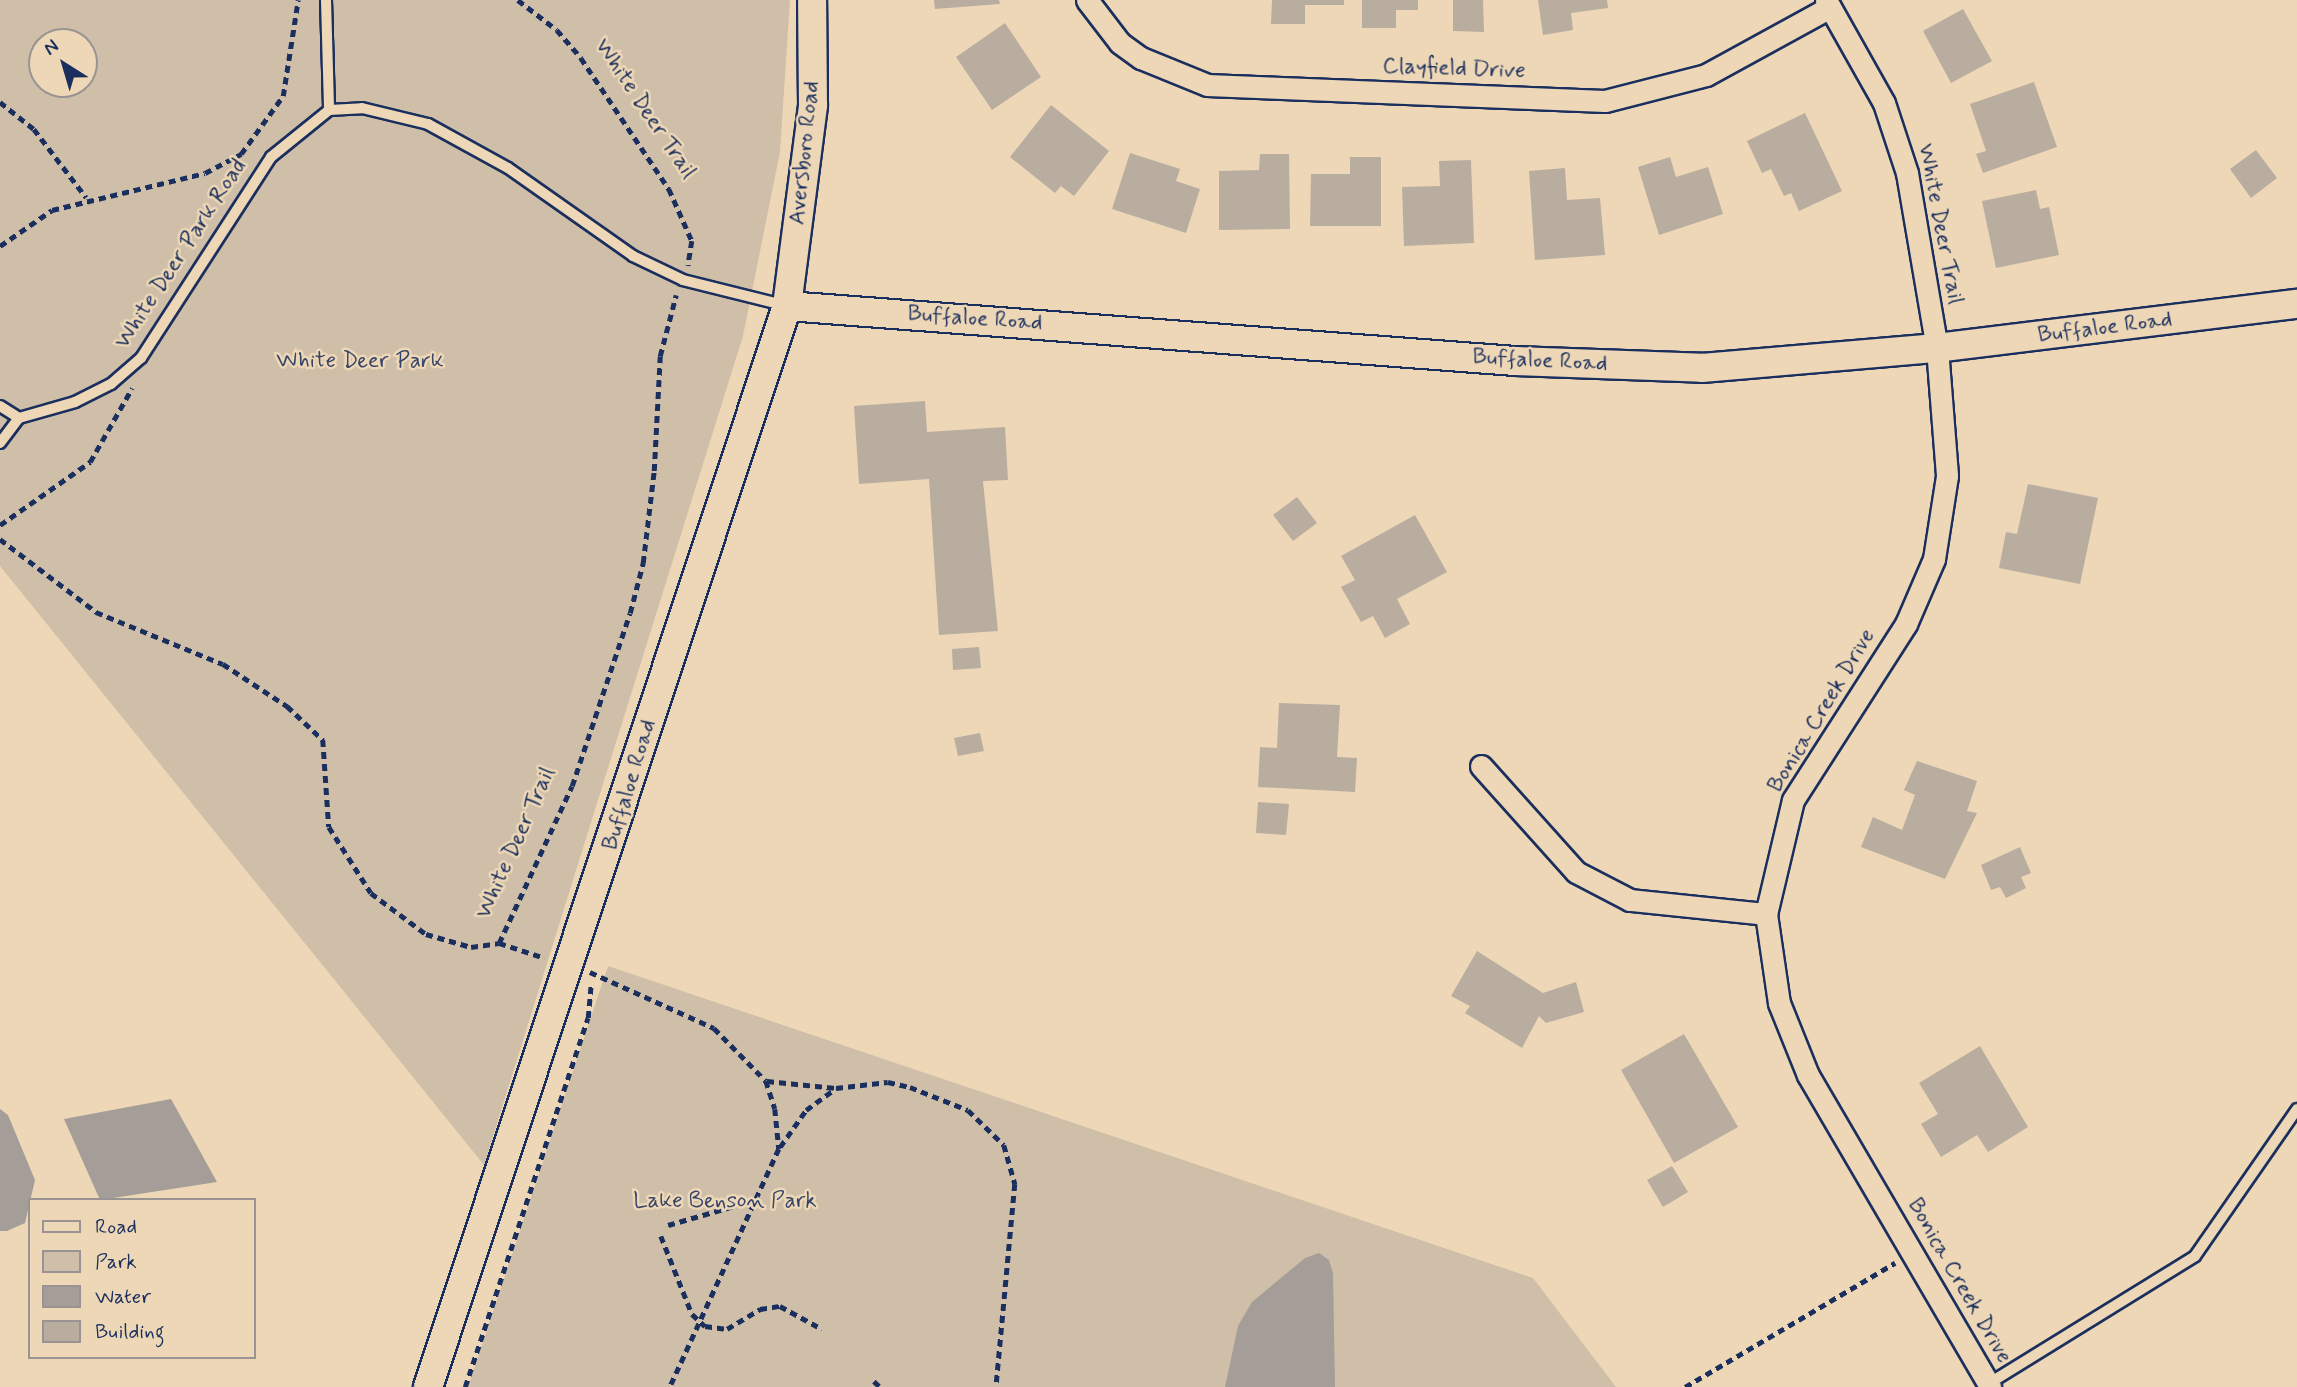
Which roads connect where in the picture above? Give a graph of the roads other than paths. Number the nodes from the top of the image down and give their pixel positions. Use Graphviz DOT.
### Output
graph roads {
  1 [pos="327,0"];
  2 [pos="812,0"];
  3 [pos="1087,0"];
  4 [pos="1828,4"];
  5 [pos="329,110"];
  6 [pos="2297,304"];
  7 [pos="787,306"];
  8 [pos="1937,348"];
  9 [pos="0,406"];
  10 [pos="19,418"];
  11 [pos="0,443"];
  12 [pos="1481,766"];
  13 [pos="1766,914"];
  14 [pos="2297,1109"];
  15 [pos="1989,1385"];
  16 [pos="429,1387"];
  1 -- 5 [label="lane"];
  2 -- 7 [label="street, Aversboro Road"];
  3 -- 4 [label="street, Clayfield Drive"];
  4 -- 8 [label="street, White Deer Trail"];
  5 -- 7 [label="lane"];
  5 -- 10 [label="lane, White Deer Park Road"];
  6 -- 8 [label="street, Buffaloe Road"];
  7 -- 8 [label="street, Buffaloe Road"];
  7 -- 16 [label="street, Buffaloe Road"];
  8 -- 13 [label="street, Bonica Creek Drive"];
  9 -- 10 [label="lane"];
  10 -- 11 [label="lane"];
  12 -- 13 [label="street"];
  13 -- 15 [label="street, Bonica Creek Drive"];
  14 -- 15 [label="lane"];
}
